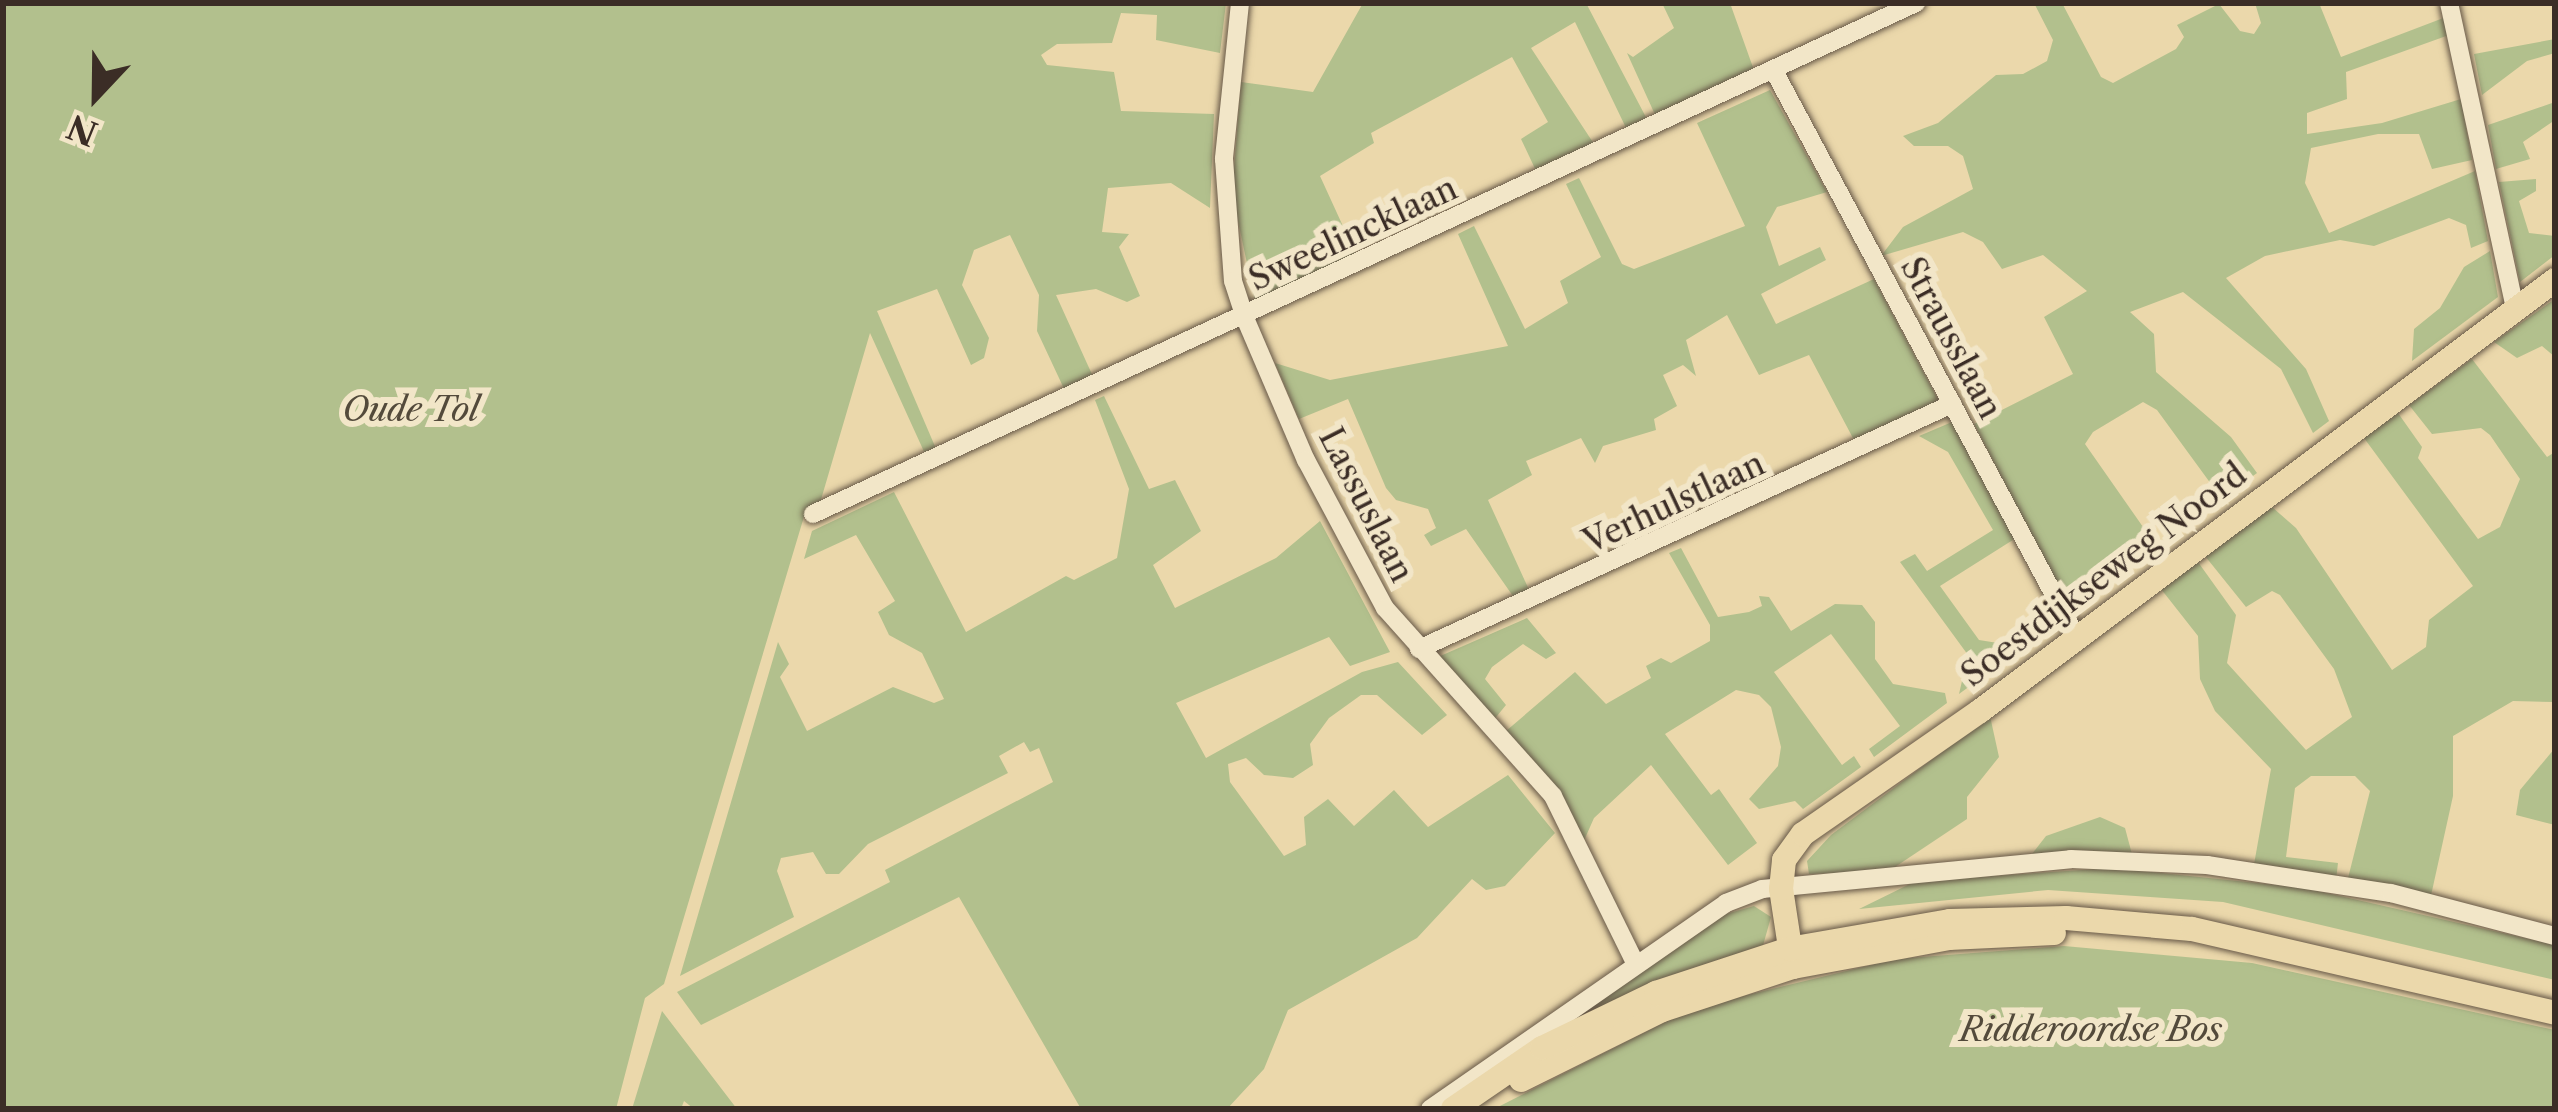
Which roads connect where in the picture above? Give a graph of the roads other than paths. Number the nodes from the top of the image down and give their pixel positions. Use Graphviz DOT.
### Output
graph roads {
  1 [pos="1240,3"];
  2 [pos="1916,3"];
  3 [pos="2449,3"];
  4 [pos="1773,69"];
  5 [pos="2555,280"];
  6 [pos="2515,309"];
  7 [pos="1245,318"];
  8 [pos="1952,404"];
  9 [pos="813,514"];
  10 [pos="2076,636"];
  11 [pos="1418,649"];
  12 [pos="1781,889"];
  13 [pos="2555,936"];
  14 [pos="1791,958"];
  15 [pos="1636,965"];
  16 [pos="2555,1013"];
  17 [pos="1430,1109"];
  18 [pos="1453,1109"];
  19 [pos="1474,1109"];
  1 -- 7 [label="street, Lassuslaan"];
  2 -- 4 [label="street, Sweelincklaan"];
  3 -- 6 [label="street"];
  4 -- 7 [label="street, Sweelincklaan"];
  4 -- 8 [label="street, Strausslaan"];
  5 -- 6 [label="main road, Soestdijkseweg Noord"];
  6 -- 10 [label="main road, Soestdijkseweg Noord"];
  7 -- 9 [label="street, Sweelincklaan"];
  7 -- 11 [label="street, Lassuslaan"];
  8 -- 10 [label="street, Strausslaan"];
  8 -- 11 [label="street, Verhulstlaan"];
  10 -- 12 [label="main road, Soestdijkseweg Noord"];
  11 -- 15 [label="street, Lassuslaan"];
  12 -- 13 [label="street"];
  12 -- 14 [label="main road, Soestdijkseweg Noord"];
  12 -- 15 [label="street"];
  14 -- 16 [label="main road"];
  14 -- 18 [label="main road"];
  14 -- 19 [label="main road"];
  15 -- 17 [label="street"];
}
